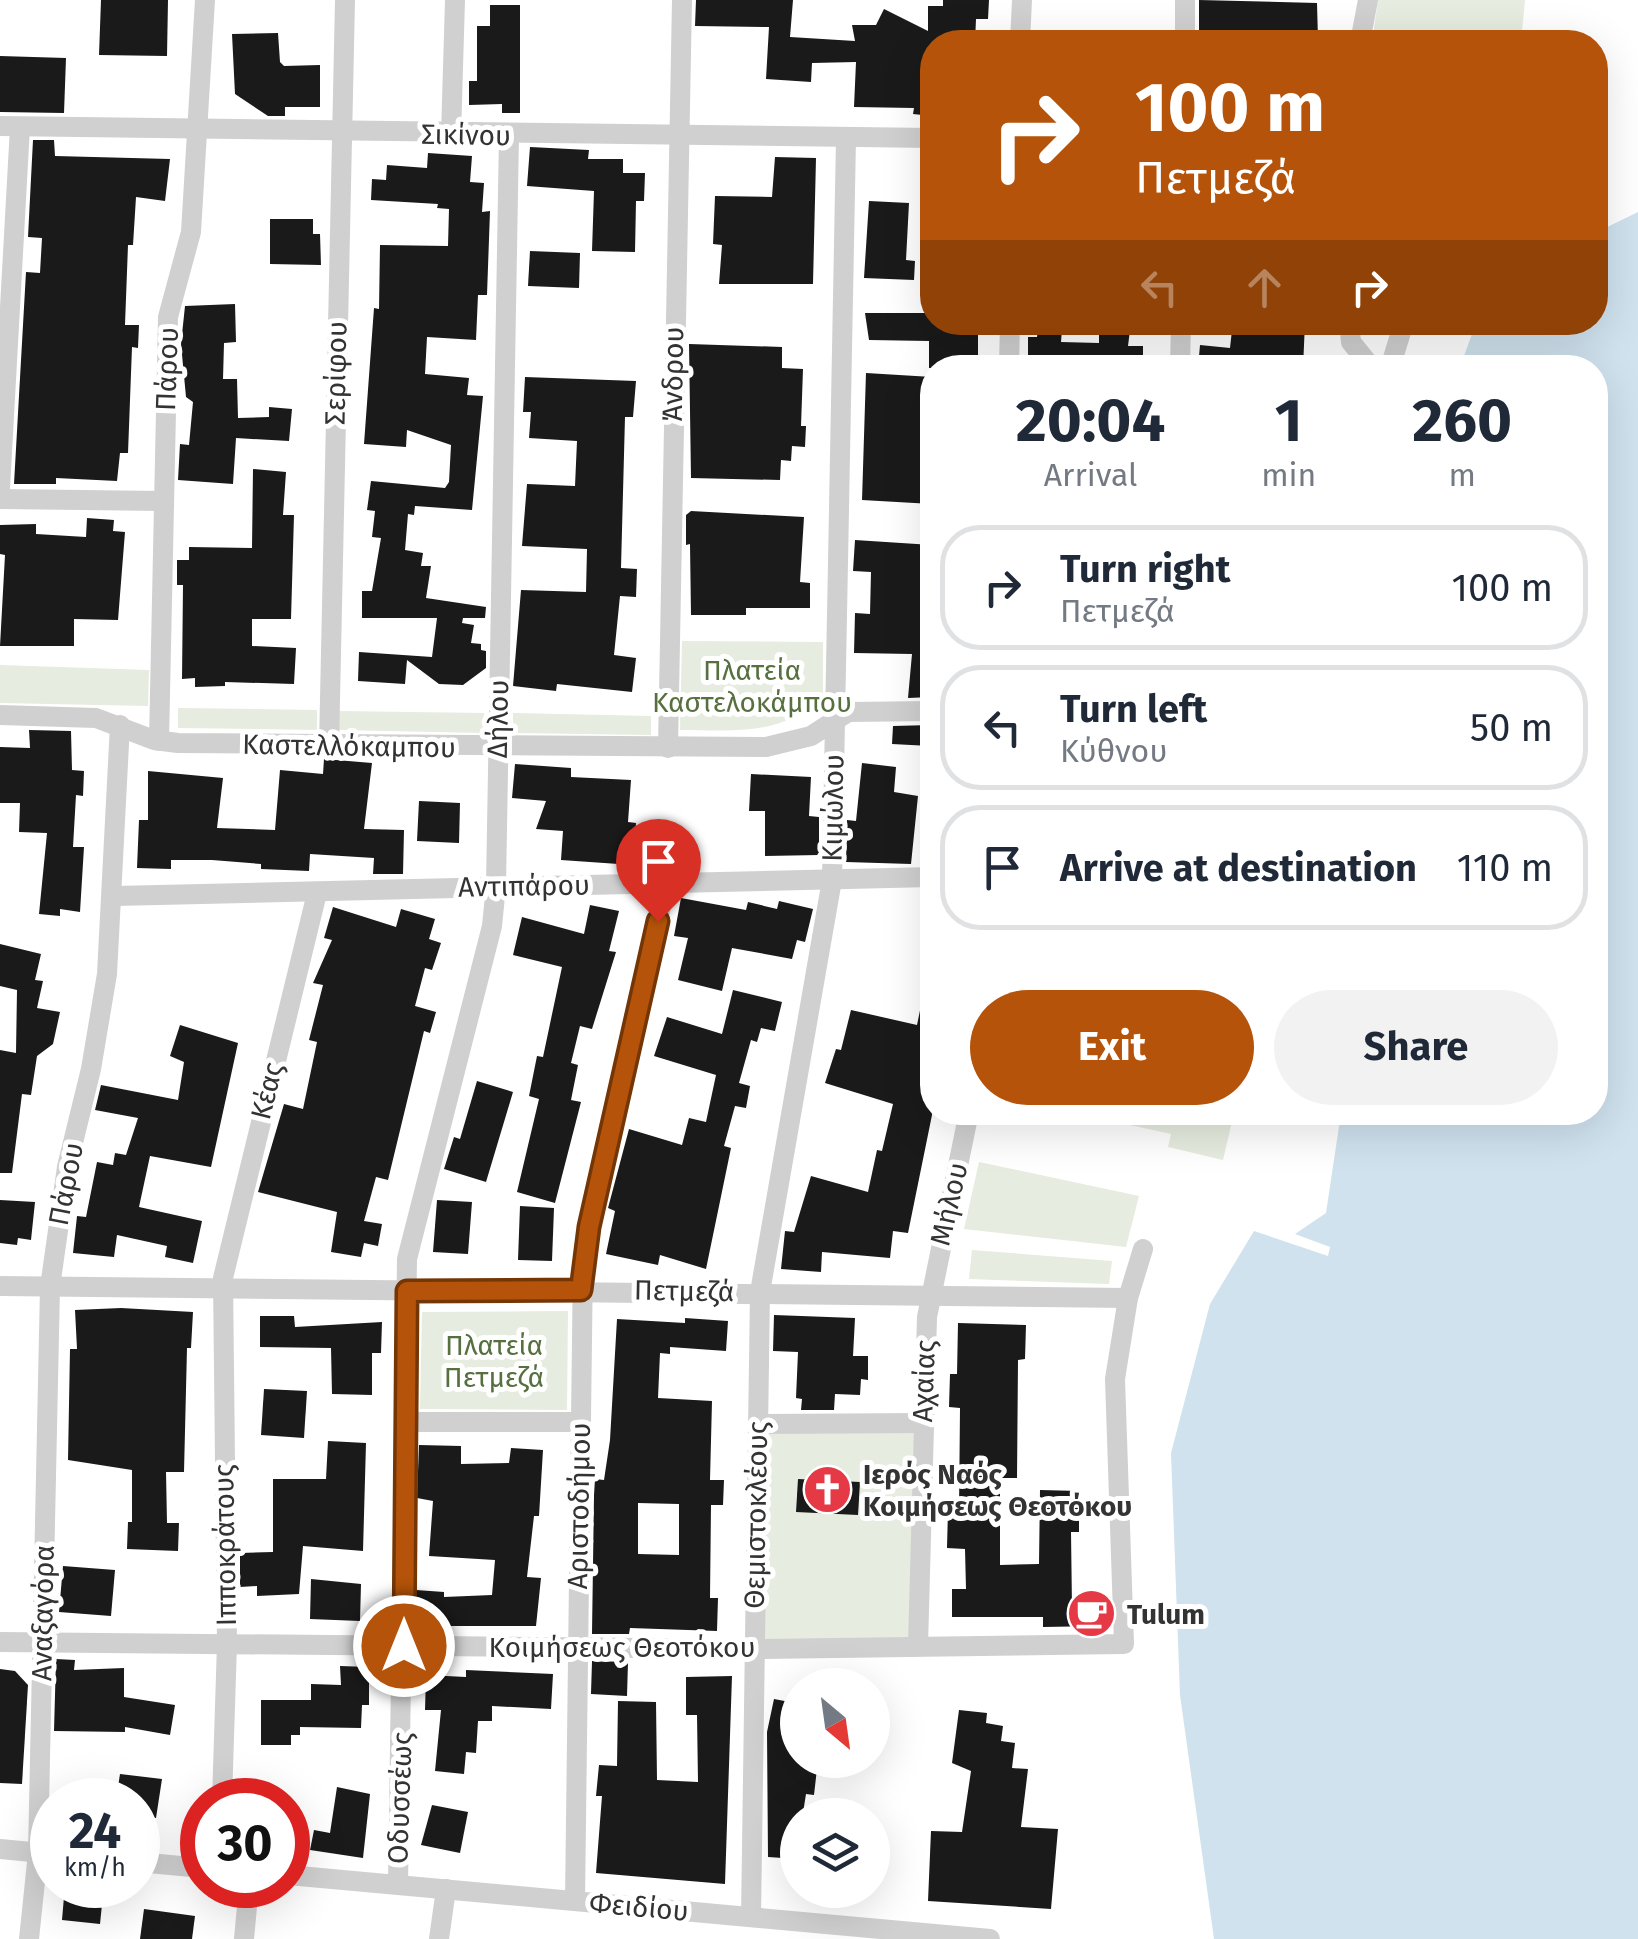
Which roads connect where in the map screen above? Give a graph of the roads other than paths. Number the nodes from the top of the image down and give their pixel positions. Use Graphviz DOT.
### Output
graph roads {
  1 [pos="205,0"];
  2 [pos="344,0"];
  3 [pos="455,0"];
  4 [pos="682,0"];
  5 [pos="1022,0"];
  6 [pos="1185,0"];
  7 [pos="1368,0"];
  8 [pos="1021,30"];
  9 [pos="1185,30"];
  10 [pos="1362,30"];
  11 [pos="10,126"];
  12 [pos="198,128"];
  13 [pos="342,134"];
  14 [pos="452,135"];
  15 [pos="509,135"];
  16 [pos="678,137"];
  17 [pos="846,138"];
  18 [pos="920,138"];
  19 [pos="0,488"];
  20 [pos="0,499"];
  21 [pos="163,501"];
  22 [pos="920,712"];
  23 [pos="0,715"];
  24 [pos="834,718"];
  25 [pos="120,725"];
  26 [pos="811,736"];
  27 [pos="159,741"];
  28 [pos="329,746"];
  29 [pos="498,748"];
  30 [pos="668,748"];
  31 [pos="834,770"];
  32 [pos="920,877"];
  33 [pos="832,880"];
  34 [pos="666,883"];
  35 [pos="496,886"];
  36 [pos="317,892"];
  37 [pos="114,896"];
  38 [pos="967,1125"];
  39 [pos="1142,1249"];
  40 [pos="0,1286"];
  41 [pos="50,1287"];
  42 [pos="222,1289"];
  43 [pos="581,1290"];
  44 [pos="407,1291"];
  45 [pos="760,1292"];
  46 [pos="929,1296"];
  47 [pos="1128,1298"];
  48 [pos="406,1422"];
  49 [pos="580,1422"];
  50 [pos="922,1423"];
  51 [pos="758,1424"];
  52 [pos="0,1642"];
  53 [pos="42,1642"];
  54 [pos="226,1644"];
  55 [pos="404,1646"];
  56 [pos="918,1646"];
  57 [pos="578,1647"];
  58 [pos="754,1649"];
  59 [pos="44,1778"];
  60 [pos="223,1778"];
  61 [pos="0,1848"];
  62 [pos="30,1852"];
  63 [pos="310,1877"];
  64 [pos="398,1885"];
  65 [pos="446,1890"];
  66 [pos="575,1901"];
  67 [pos="35,1908"];
  68 [pos="247,1908"];
  69 [pos="750,1917"];
  70 [pos="844,1932"];
  71 [pos="29,1939"];
  72 [pos="244,1939"];
  73 [pos="439,1939"];
  74 [pos="990,1939"];
  1 -- 12 [label="street, Πάρου"];
  2 -- 13 [label="street, Σερίφου"];
  3 -- 14 [label="street"];
  4 -- 16 [label="street, Άνδρου"];
  5 -- 8 [label="street"];
  6 -- 9 [label="street"];
  7 -- 10 [label="street"];
  11 -- 12 [label="street, Σικίνου"];
  11 -- 19 [label="street"];
  12 -- 13 [label="street, Σικίνου"];
  12 -- 21 [label="street, Πάρου"];
  13 -- 14 [label="street, Σικίνου"];
  13 -- 28 [label="street, Σερίφου"];
  14 -- 15 [label="street, Σικίνου"];
  15 -- 16 [label="street, Σικίνου"];
  15 -- 29 [label="street, Δήλου"];
  16 -- 17 [label="street, Σικίνου"];
  16 -- 30 [label="street, Άνδρου"];
  17 -- 18 [label="street, Σικίνου"];
  17 -- 24 [label="street, Κιμώλου"];
  20 -- 21 [label="street"];
  21 -- 27 [label="street, Πάρου"];
  22 -- 24 [label="street"];
  23 -- 25 [label="street, Καστελλόκαμπου"];
  24 -- 26 [label="street, Καστελλόκαμπου"];
  24 -- 31 [label="street, Κιμώλου"];
  25 -- 27 [label="street, Καστελλόκαμπου"];
  25 -- 37 [label="street, Πάρου"];
  26 -- 30 [label="street, Καστελλόκαμπου"];
  26 -- 31 [label="street"];
  27 -- 28 [label="street, Καστελλόκαμπου"];
  28 -- 29 [label="street, Καστελλόκαμπου"];
  29 -- 30 [label="street, Καστελλόκαμπου"];
  29 -- 35 [label="street, Δήλου"];
  31 -- 33 [label="street, Κιμώλου"];
  32 -- 33 [label="street, Αντιπάρου"];
  33 -- 34 [label="street, Αντιπάρου"];
  33 -- 45 [label="street, Κιμώλου"];
  34 -- 35 [label="street, Αντιπάρου"];
  34 -- 43 [label="street, Αριστοδήμου"];
  35 -- 36 [label="street, Αντιπάρου"];
  35 -- 44 [label="street, Δήλου"];
  36 -- 37 [label="street, Αντιπάρου"];
  36 -- 42 [label="street, Κέας"];
  37 -- 41 [label="street, Πάρου"];
  38 -- 46 [label="street, Μήλου"];
  39 -- 47 [label="street"];
  40 -- 41 [label="street, Πετμεζά"];
  41 -- 42 [label="street, Πετμεζά"];
  41 -- 53 [label="street, Αναξαγόρα"];
  42 -- 44 [label="street, Πετμεζά"];
  42 -- 54 [label="street, Ιπποκράτους"];
  43 -- 44 [label="street, Πετμεζά"];
  43 -- 45 [label="street, Πετμεζά"];
  43 -- 49 [label="street, Αριστοδήμου"];
  44 -- 48 [label="street, Οδυσσέως"];
  45 -- 46 [label="street, Πετμεζά"];
  45 -- 51 [label="street, Θεμιστοκλέους"];
  46 -- 47 [label="street, Πετμεζά"];
  46 -- 50 [label="street, Αχαίας"];
  47 -- 56 [label="street, Κοιμήσεως Θεοτόκου"];
  48 -- 49 [label="street"];
  48 -- 55 [label="street, Οδυσσέως"];
  49 -- 57 [label="street, Αριστοδήμου"];
  50 -- 51 [label="street"];
  50 -- 56 [label="street, Αχαίας"];
  51 -- 58 [label="street, Θεμιστοκλέους"];
  52 -- 53 [label="street, Κοιμήσεως Θεοτόκου"];
  53 -- 54 [label="street, Κοιμήσεως Θεοτόκου"];
  53 -- 59 [label="street, Αναξαγόρα"];
  54 -- 55 [label="street, Κοιμήσεως Θεοτόκου"];
  54 -- 60 [label="street, Ιπποκράτους"];
  55 -- 57 [label="street, Κοιμήσεως Θεοτόκου"];
  55 -- 64 [label="street, Οδυσσέως"];
  56 -- 58 [label="street, Κοιμήσεως Θεοτόκου"];
  57 -- 58 [label="street, Κοιμήσεως Θεοτόκου"];
  57 -- 66 [label="street, Αριστοδήμου"];
  58 -- 69 [label="street, Θεμιστοκλέους"];
  61 -- 62 [label="street"];
  63 -- 64 [label="street, Φειδίου"];
  64 -- 65 [label="street, Φειδίου"];
  65 -- 66 [label="street, Φειδίου"];
  65 -- 73 [label="street"];
  66 -- 69 [label="street, Φειδίου"];
  67 -- 71 [label="street, Αναξαγόρα"];
  68 -- 72 [label="street"];
  69 -- 70 [label="street, Φειδίου"];
  70 -- 74 [label="street, Φειδίου"];
}
